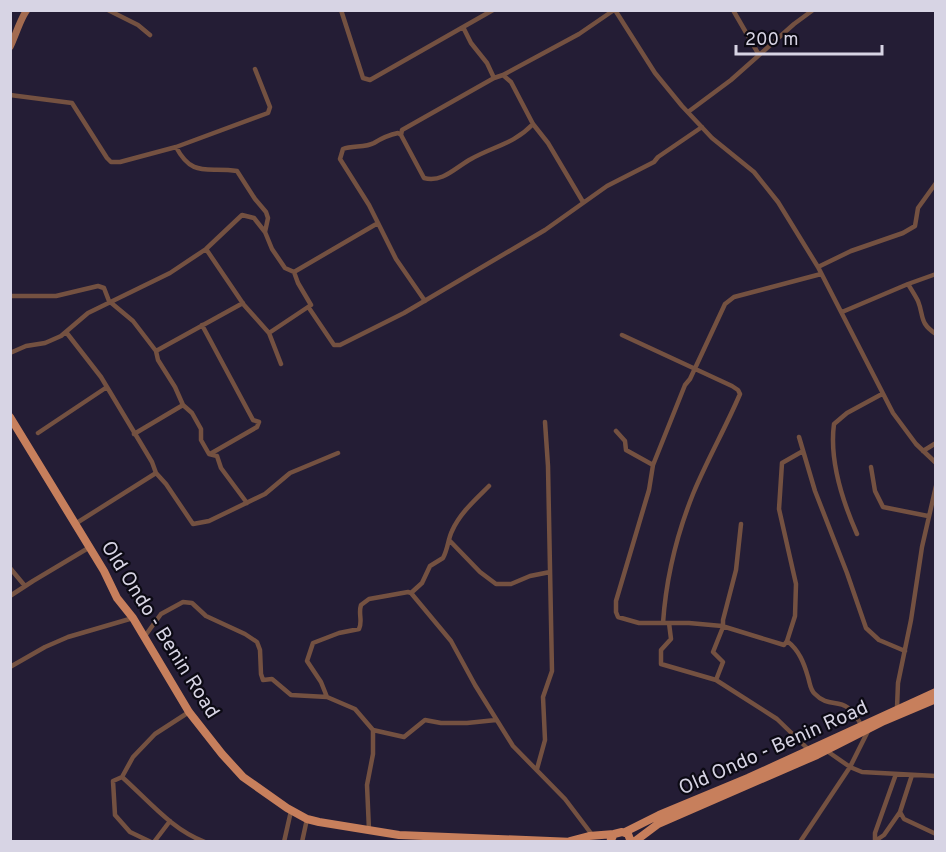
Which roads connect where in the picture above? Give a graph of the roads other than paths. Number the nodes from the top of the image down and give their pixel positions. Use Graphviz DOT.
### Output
graph roads {
  1 [pos="108,10"];
  2 [pos="341,10"];
  3 [pos="493,10"];
  4 [pos="614,10"];
  5 [pos="733,10"];
  6 [pos="813,10"];
  7 [pos="24,12"];
  8 [pos="463,27"];
  9 [pos="150,35"];
  10 [pos="10,47"];
  11 [pos="759,55"];
  12 [pos="255,69"];
  13 [pos="504,75"];
  14 [pos="494,78"];
  15 [pos="10,95"];
  16 [pos="688,112"];
  17 [pos="533,124"];
  18 [pos="702,127"];
  19 [pos="401,135"];
  20 [pos="176,147"];
  21 [pos="936,183"];
  22 [pos="583,202"];
  23 [pos="378,223"];
  24 [pos="265,232"];
  25 [pos="206,249"];
  26 [pos="818,267"];
  27 [pos="294,272"];
  28 [pos="821,274"];
  29 [pos="936,274"];
  30 [pos="908,284"];
  31 [pos="10,296"];
  32 [pos="110,301"];
  33 [pos="425,301"];
  34 [pos="243,303"];
  35 [pos="309,308"];
  36 [pos="842,312"];
  37 [pos="202,326"];
  38 [pos="66,332"];
  39 [pos="269,333"];
  40 [pos="936,334"];
  41 [pos="622,335"];
  42 [pos="156,351"];
  43 [pos="10,353"];
  44 [pos="280,364"];
  45 [pos="695,368"];
  46 [pos="107,387"];
  47 [pos="882,394"];
  48 [pos="183,405"];
  49 [pos="10,417"];
  50 [pos="546,422"];
  51 [pos="616,431"];
  52 [pos="38,432"];
  53 [pos="134,434"];
  54 [pos="799,437"];
  55 [pos="936,443"];
  56 [pos="803,451"];
  57 [pos="923,451"];
  58 [pos="338,453"];
  59 [pos="209,454"];
  60 [pos="936,463"];
  61 [pos="653,465"];
  62 [pos="871,467"];
  63 [pos="156,473"];
  64 [pos="489,486"];
  65 [pos="936,486"];
  66 [pos="247,502"];
  67 [pos="928,516"];
  68 [pos="75,524"];
  69 [pos="741,524"];
  70 [pos="857,534"];
  71 [pos="450,541"];
  72 [pos="90,547"];
  73 [pos="10,568"];
  74 [pos="550,572"];
  75 [pos="25,586"];
  76 [pos="411,593"];
  77 [pos="10,596"];
  78 [pos="133,618"];
  79 [pos="666,623"];
  80 [pos="723,627"];
  81 [pos="145,636"];
  82 [pos="788,641"];
  83 [pos="905,651"];
  84 [pos="10,667"];
  85 [pos="716,680"];
  86 [pos="936,692"];
  87 [pos="327,697"];
  88 [pos="936,699"];
  89 [pos="897,708"];
  90 [pos="189,712"];
  91 [pos="496,720"];
  92 [pos="373,730"];
  93 [pos="865,730"];
  94 [pos="808,749"];
  95 [pos="827,751"];
  96 [pos="850,767"];
  97 [pos="537,769"];
  98 [pos="896,774"];
  99 [pos="912,775"];
  100 [pos="936,776"];
  101 [pos="122,777"];
  102 [pos="291,811"];
  103 [pos="900,812"];
  104 [pos="307,819"];
  105 [pos="170,821"];
  106 [pos="369,830"];
  107 [pos="624,832"];
  108 [pos="936,834"];
  109 [pos="593,836"];
  110 [pos="400,838"];
  111 [pos="612,838"];
  112 [pos="471,839"];
  113 [pos="572,841"];
  114 [pos="875,841"];
  115 [pos="152,842"];
  116 [pos="205,842"];
  117 [pos="284,842"];
  118 [pos="302,842"];
  119 [pos="632,842"];
  120 [pos="800,842"];
  1 -- 9 [label="street"];
  2 -- 8 [label="street"];
  3 -- 8 [label="street"];
  4 -- 13 [label="street"];
  4 -- 16 [label="street"];
  5 -- 11 [label="street"];
  6 -- 11 [label="street"];
  7 -- 10 [label="street"];
  8 -- 14 [label="street"];
  11 -- 16 [label="street"];
  12 -- 20 [label="street"];
  13 -- 14 [label="street"];
  13 -- 17 [label="street"];
  14 -- 19 [label="street"];
  15 -- 20 [label="street"];
  16 -- 18 [label="street"];
  17 -- 19 [label="street"];
  17 -- 22 [label="street"];
  18 -- 22 [label="street"];
  18 -- 26 [label="street"];
  19 -- 23 [label="street"];
  20 -- 24 [label="street"];
  21 -- 26 [label="street"];
  22 -- 33 [label="street"];
  23 -- 27 [label="street"];
  23 -- 33 [label="street"];
  24 -- 25 [label="street"];
  24 -- 27 [label="street"];
  25 -- 32 [label="street"];
  25 -- 34 [label="street"];
  26 -- 28 [label="street"];
  27 -- 35 [label="street"];
  28 -- 36 [label="street"];
  28 -- 45 [label="street"];
  29 -- 30 [label="street"];
  30 -- 36 [label="street"];
  30 -- 40 [label="street"];
  31 -- 32 [label="street"];
  32 -- 38 [label="street"];
  32 -- 42 [label="street"];
  33 -- 35 [label="street"];
  34 -- 37 [label="street"];
  34 -- 39 [label="street"];
  35 -- 39 [label="street"];
  36 -- 47 [label="street"];
  37 -- 42 [label="street"];
  37 -- 59 [label="street"];
  38 -- 43 [label="street"];
  38 -- 46 [label="street"];
  39 -- 44 [label="street"];
  41 -- 45 [label="street"];
  42 -- 48 [label="street"];
  45 -- 61 [label="street"];
  45 -- 79 [label="street"];
  46 -- 52 [label="street"];
  46 -- 53 [label="street"];
  47 -- 57 [label="street"];
  47 -- 70 [label="street"];
  48 -- 53 [label="street"];
  48 -- 59 [label="street"];
  49 -- 68 [label="main road, Old Ondo - Benin Road"];
  50 -- 74 [label="street"];
  51 -- 61 [label="street"];
  53 -- 63 [label="street"];
  54 -- 56 [label="street"];
  55 -- 57 [label="street"];
  56 -- 82 [label="street"];
  56 -- 83 [label="street"];
  57 -- 60 [label="street"];
  58 -- 66 [label="street"];
  59 -- 66 [label="street"];
  61 -- 79 [label="street"];
  62 -- 67 [label="street"];
  63 -- 66 [label="street"];
  63 -- 68 [label="street"];
  64 -- 71 [label="street"];
  65 -- 67 [label="street"];
  67 -- 83 [label="street"];
  68 -- 72 [label="main road, Old Ondo - Benin Road"];
  69 -- 80 [label="street"];
  71 -- 74 [label="street"];
  71 -- 76 [label="street"];
  72 -- 75 [label="street"];
  72 -- 78 [label="main road, Old Ondo - Benin Road"];
  73 -- 75 [label="street"];
  74 -- 97 [label="street"];
  75 -- 77 [label="street"];
  76 -- 87 [label="street"];
  76 -- 91 [label="street"];
  78 -- 81 [label="main road, Old Ondo - Benin Road"];
  78 -- 84 [label="street"];
  79 -- 80 [label="street"];
  79 -- 85 [label="street"];
  80 -- 82 [label="street"];
  80 -- 85 [label="street"];
  81 -- 87 [label="street"];
  81 -- 90 [label="main road, Old Ondo - Benin Road"];
  82 -- 93 [label="street"];
  83 -- 89 [label="street"];
  85 -- 94 [label="street"];
  86 -- 89 [label="main road, Old Ondo - Benin Road"];
  87 -- 92 [label="street"];
  88 -- 93 [label="main road, Old Ondo - Benin Road"];
  89 -- 93 [label="main road, Old Ondo - Benin Road"];
  90 -- 101 [label="street"];
  90 -- 102 [label="main road, Old Ondo - Benin Road"];
  91 -- 92 [label="street"];
  91 -- 97 [label="street"];
  92 -- 106 [label="street"];
  93 -- 94 [label="main road, Old Ondo - Benin Road"];
  93 -- 95 [label="main road, Old Ondo - Benin Road"];
  93 -- 96 [label="street"];
  94 -- 107 [label="main road, Old Ondo - Benin Road"];
  95 -- 96 [label="street"];
  95 -- 119 [label="main road, Old Ondo - Benin Road"];
  96 -- 98 [label="street"];
  96 -- 120 [label="street"];
  97 -- 109 [label="street"];
  98 -- 99 [label="street"];
  98 -- 114 [label="street"];
  99 -- 100 [label="street"];
  99 -- 103 [label="street"];
  101 -- 105 [label="street"];
  101 -- 115 [label="street"];
  102 -- 104 [label="main road, Old Ondo - Benin Road"];
  102 -- 117 [label="street"];
  103 -- 108 [label="street"];
  103 -- 114 [label="street"];
  104 -- 106 [label="main road, Old Ondo - Benin Road"];
  104 -- 118 [label="street"];
  105 -- 115 [label="street"];
  105 -- 116 [label="street"];
  106 -- 110 [label="main road, Old Ondo - Benin Road"];
  107 -- 111 [label="main road, Old Ondo - Benin Road"];
  107 -- 119 [label="main road, Old Ondo - Benin Road"];
  109 -- 111 [label="main road, Old Ondo - Benin Road"];
  109 -- 113 [label="main road, Old Ondo - Benin Road"];
  110 -- 112 [label="main road, Old Ondo - Benin Road"];
  112 -- 113 [label="main road, Old Ondo - Benin Road"];
}
